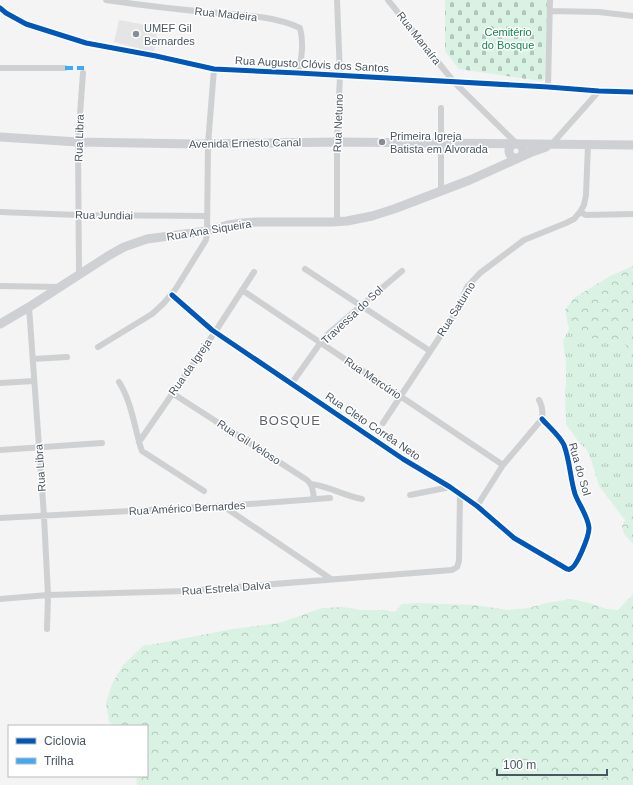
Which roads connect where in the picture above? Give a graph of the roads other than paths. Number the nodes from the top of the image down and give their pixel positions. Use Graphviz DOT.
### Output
graph roads {
  1 [pos="106,0"];
  2 [pos="337,0"];
  3 [pos="388,0"];
  4 [pos="550,0"];
  5 [pos="0,8"];
  6 [pos="550,10"];
  7 [pos="633,16"];
  8 [pos="0,68"];
  9 [pos="65,68"];
  10 [pos="214,69"];
  11 [pos="298,72"];
  12 [pos="83,73"];
  13 [pos="340,75"];
  14 [pos="454,82"];
  15 [pos="548,87"];
  16 [pos="599,91"];
  17 [pos="633,92"];
  18 [pos="441,108"];
  19 [pos="0,132"];
  20 [pos="4,137"];
  21 [pos="78,142"];
  22 [pos="337,142"];
  23 [pos="441,143"];
  24 [pos="208,144"];
  25 [pos="491,144"];
  26 [pos="516,144"];
  27 [pos="588,144"];
  28 [pos="552,145"];
  29 [pos="633,145"];
  30 [pos="509,153"];
  31 [pos="519,158"];
  32 [pos="504,165"];
  33 [pos="441,191"];
  34 [pos="0,212"];
  35 [pos="580,212"];
  36 [pos="633,214"];
  37 [pos="78,215"];
  38 [pos="207,216"];
  39 [pos="337,222"];
  40 [pos="207,231"];
  41 [pos="305,268"];
  42 [pos="402,271"];
  43 [pos="254,272"];
  44 [pos="79,275"];
  45 [pos="0,286"];
  46 [pos="60,287"];
  47 [pos="242,290"];
  48 [pos="172,295"];
  49 [pos="360,305"];
  50 [pos="29,307"];
  51 [pos="0,324"];
  52 [pos="215,332"];
  53 [pos="321,342"];
  54 [pos="98,347"];
  55 [pos="430,351"];
  56 [pos="67,357"];
  57 [pos="33,358"];
  58 [pos="34,381"];
  59 [pos="119,382"];
  60 [pos="0,383"];
  61 [pos="292,383"];
  62 [pos="172,393"];
  63 [pos="400,397"];
  64 [pos="539,400"];
  65 [pos="542,419"];
  66 [pos="383,423"];
  67 [pos="139,442"];
  68 [pos="102,443"];
  69 [pos="39,448"];
  70 [pos="0,450"];
  71 [pos="503,465"];
  72 [pos="311,484"];
  73 [pos="450,487"];
  74 [pos="204,491"];
  75 [pos="460,494"];
  76 [pos="410,495"];
  77 [pos="330,498"];
  78 [pos="362,498"];
  79 [pos="314,499"];
  80 [pos="223,506"];
  81 [pos="477,506"];
  82 [pos="44,516"];
  83 [pos="0,518"];
  84 [pos="567,569"];
  85 [pos="330,579"];
  86 [pos="48,595"];
  87 [pos="0,599"];
  88 [pos="47,629"];
  1 -- 11 [label="street, Rua Madeira"];
  2 -- 13 [label="street, Rua Netuno"];
  3 -- 14 [label="street, Rua Manaíra"];
  4 -- 6 [label="street"];
  5 -- 10 [label="street, Rua Augusto Clóvis dos Santos"];
  6 -- 7 [label="street"];
  6 -- 15 [label="street"];
  8 -- 9 [label="street"];
  10 -- 11 [label="street, Rua Augusto Clóvis dos Santos"];
  10 -- 24 [label="street"];
  11 -- 13 [label="street, Rua Augusto Clóvis dos Santos"];
  12 -- 21 [label="street, Rua Libra"];
  13 -- 14 [label="street, Rua Augusto Clóvis dos Santos"];
  13 -- 22 [label="street, Rua Netuno"];
  14 -- 15 [label="street, Rua Augusto Clóvis dos Santos"];
  14 -- 26 [label="street, Rua Manaíra"];
  15 -- 16 [label="street, Rua Augusto Clóvis dos Santos"];
  16 -- 17 [label="street, Rua Augusto Clóvis dos Santos"];
  16 -- 28 [label="street"];
  18 -- 23 [label="street"];
  19 -- 20 [label="street"];
  20 -- 21 [label="street, Avenida Ernesto Canal"];
  21 -- 24 [label="street, Avenida Ernesto Canal"];
  21 -- 37 [label="street, Rua Libra"];
  22 -- 23 [label="street, Avenida Ernesto Canal"];
  22 -- 24 [label="street, Avenida Ernesto Canal"];
  22 -- 39 [label="street, Rua Netuno"];
  23 -- 25 [label="street, Avenida Ernesto Canal"];
  23 -- 33 [label="street"];
  24 -- 38 [label="street"];
  25 -- 26 [label="street, Avenida Ernesto Canal"];
  25 -- 30 [label="street, Avenida Ernesto Canal"];
  26 -- 28 [label="street, Avenida Ernesto Canal"];
  26 -- 30 [label="street"];
  26 -- 31 [label="street"];
  27 -- 28 [label="street, Avenida Ernesto Canal"];
  27 -- 29 [label="street, Avenida Ernesto Canal"];
  27 -- 35 [label="street"];
  28 -- 31 [label="street, Avenida Ernesto Canal"];
  30 -- 31 [label="street"];
  30 -- 32 [label="street"];
  31 -- 32 [label="street, Rua Ana Siqueira"];
  32 -- 33 [label="street, Rua Ana Siqueira"];
  33 -- 39 [label="street, Rua Ana Siqueira"];
  34 -- 37 [label="street, Rua Jundiai"];
  35 -- 36 [label="street"];
  35 -- 55 [label="street, Rua Saturno"];
  37 -- 38 [label="street, Rua Jundiai"];
  37 -- 44 [label="street, Rua Libra"];
  38 -- 40 [label="street"];
  39 -- 40 [label="street, Rua Ana Siqueira"];
  40 -- 44 [label="street, Rua Ana Siqueira"];
  40 -- 48 [label="street"];
  41 -- 49 [label="street"];
  42 -- 49 [label="street, Travessa do Sol"];
  43 -- 47 [label="street, Rua da Igreja"];
  44 -- 46 [label="street, Rua Ana Siqueira"];
  45 -- 46 [label="street"];
  46 -- 50 [label="street, Rua Ana Siqueira"];
  47 -- 52 [label="street, Rua da Igreja"];
  47 -- 53 [label="street, Rua Mercúrio"];
  48 -- 52 [label="street, Rua Cleto Corrêa Neto"];
  48 -- 54 [label="street"];
  49 -- 53 [label="street, Travessa do Sol"];
  49 -- 55 [label="street"];
  50 -- 51 [label="street, Rua Ana Siqueira"];
  50 -- 57 [label="street, Rua Libra"];
  52 -- 61 [label="street, Rua Cleto Corrêa Neto"];
  52 -- 62 [label="street, Rua da Igreja"];
  53 -- 61 [label="street, Travessa do Sol"];
  53 -- 63 [label="street, Rua Mercúrio"];
  55 -- 63 [label="street, Rua Saturno"];
  56 -- 57 [label="street"];
  57 -- 58 [label="street, Rua Libra"];
  58 -- 60 [label="street"];
  58 -- 69 [label="street, Rua Libra"];
  59 -- 67 [label="street"];
  61 -- 73 [label="street, Rua Cleto Corrêa Neto"];
  62 -- 67 [label="street, Rua da Igreja"];
  62 -- 72 [label="street, Rua Gil Veloso"];
  63 -- 66 [label="street, Rua Saturno"];
  63 -- 71 [label="street, Rua Mercúrio"];
  64 -- 65 [label="street"];
  65 -- 71 [label="street"];
  65 -- 84 [label="street, Rua do Sol"];
  67 -- 74 [label="street"];
  68 -- 69 [label="street"];
  69 -- 70 [label="street"];
  69 -- 82 [label="street, Rua Libra"];
  71 -- 81 [label="street"];
  72 -- 78 [label="street"];
  72 -- 79 [label="street"];
  73 -- 75 [label="street, Rua Cleto Corrêa Neto"];
  73 -- 76 [label="street"];
  75 -- 81 [label="street, Rua Cleto Corrêa Neto"];
  75 -- 85 [label="street, Rua Estrela Dalva"];
  77 -- 79 [label="street, Rua Américo Bernardes"];
  79 -- 80 [label="street, Rua Américo Bernardes"];
  80 -- 82 [label="street, Rua Américo Bernardes"];
  80 -- 85 [label="street"];
  81 -- 84 [label="street, Rua Cleto Corrêa Neto"];
  82 -- 83 [label="street, Rua Américo Bernardes"];
  82 -- 86 [label="street, Rua Libra"];
  85 -- 86 [label="street, Rua Estrela Dalva"];
  86 -- 87 [label="street, Rua Estrela Dalva"];
  86 -- 88 [label="street, Rua Libra"];
}
